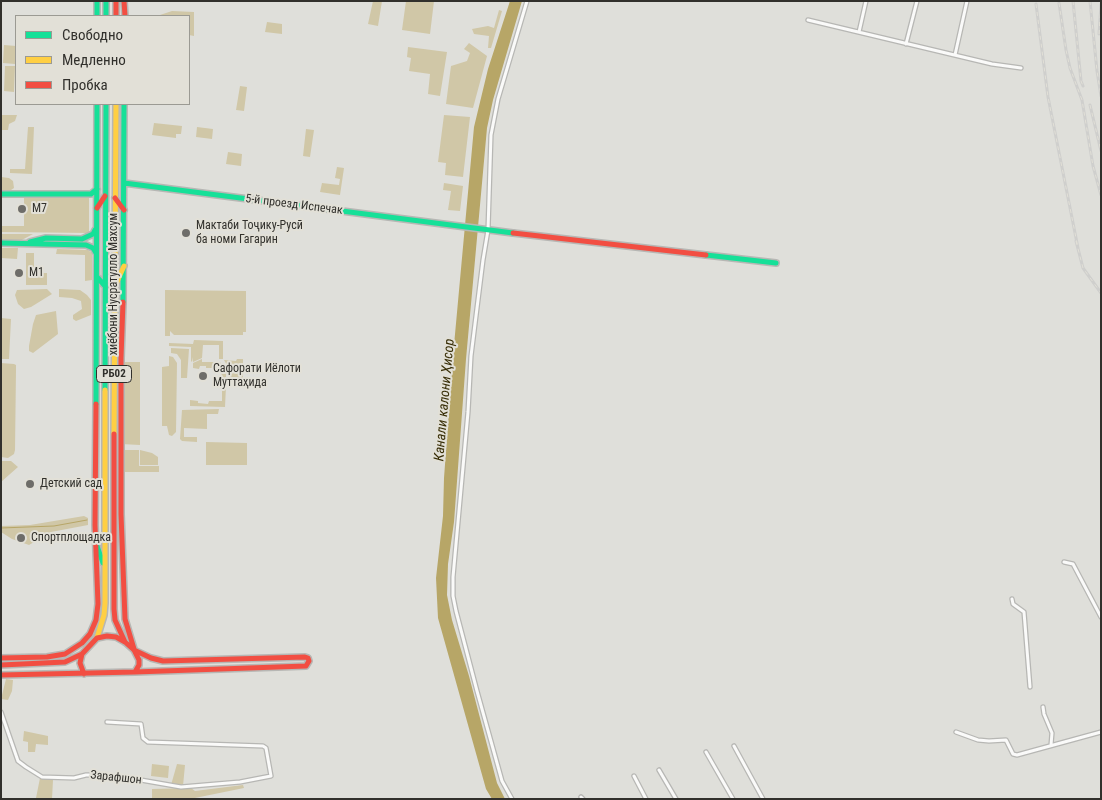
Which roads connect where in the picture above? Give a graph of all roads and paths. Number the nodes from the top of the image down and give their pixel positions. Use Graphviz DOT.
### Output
graph roads {
  1 [pos="97,1"];
  2 [pos="106,1"];
  3 [pos="116,1"];
  4 [pos="124,1"];
  5 [pos="527,1"];
  6 [pos="866,1"];
  7 [pos="917,1"];
  8 [pos="967,1"];
  9 [pos="97,15"];
  10 [pos="106,15"];
  11 [pos="116,15"];
  12 [pos="124,15"];
  13 [pos="808,20"];
  14 [pos="858,32"];
  15 [pos="906,44"];
  16 [pos="955,55"];
  17 [pos="1021,68"];
  18 [pos="98,105"];
  19 [pos="106,105"];
  20 [pos="116,105"];
  21 [pos="124,105"];
  22 [pos="106,113"];
  23 [pos="116,113"];
  24 [pos="124,183"];
  25 [pos="97,189"];
  26 [pos="1,194"];
  27 [pos="105,196"];
  28 [pos="115,198"];
  29 [pos="97,208"];
  30 [pos="124,210"];
  31 [pos="96,229"];
  32 [pos="486,229"];
  33 [pos="1,244"];
  34 [pos="24,244"];
  35 [pos="97,254"];
  36 [pos="776,263"];
  37 [pos="124,266"];
  38 [pos="97,277"];
  39 [pos="105,286"];
  40 [pos="115,286"];
  41 [pos="97,546"];
  42 [pos="1064,562"];
  43 [pos="105,569"];
  44 [pos="1012,599"];
  45 [pos="1101,617"];
  46 [pos="97,638"];
  47 [pos="125,642"];
  48 [pos="134,650"];
  49 [pos="82,654"];
  50 [pos="1,658"];
  51 [pos="273,658"];
  52 [pos="1,665"];
  53 [pos="274,668"];
  54 [pos="135,672"];
  55 [pos="84,674"];
  56 [pos="1,675"];
  57 [pos="1030,687"];
  58 [pos="1043,707"];
  59 [pos="1,712"];
  60 [pos="107,722"];
  61 [pos="956,732"];
  62 [pos="1101,732"];
  63 [pos="1051,745"];
  64 [pos="734,746"];
  65 [pos="706,752"];
  66 [pos="659,770"];
  67 [pos="634,776"];
  68 [pos="512,799"];
  69 [pos="646,799"];
  70 [pos="676,799"];
  71 [pos="733,799"];
  72 [pos="763,799"];
  1 -- 9 [label="main road"];
  2 -- 10 [label="main road"];
  3 -- 11 [label="main road"];
  4 -- 12 [label="main road"];
  5 -- 32 [label="street"];
  6 -- 14 [label="street"];
  7 -- 15 [label="street"];
  8 -- 16 [label="street"];
  13 -- 14 [label="street"];
  14 -- 15 [label="street"];
  15 -- 16 [label="street"];
  16 -- 17 [label="street"];
  18 -- 25 [label="main road"];
  19 -- 22 [label="main road, хиёбони Нусратулло Махсум / РБ02"];
  20 -- 23 [label="main road, хиёбони Нусратулло Махсум / РБ02"];
  21 -- 24 [label="main road"];
  22 -- 23 [label="main road"];
  22 -- 27 [label="main road, хиёбони Нусратулло Махсум / РБ02"];
  23 -- 28 [label="main road, хиёбони Нусратулло Махсум / РБ02"];
  24 -- 30 [label="main road"];
  24 -- 32 [label="main road, 5-й проезд Испечак"];
  25 -- 26 [label="main road"];
  25 -- 29 [label="main road"];
  27 -- 29 [label="main road"];
  27 -- 39 [label="main road, хиёбони Нусратулло Махсум / РБ02"];
  28 -- 30 [label="main road"];
  28 -- 40 [label="main road, хиёбони Нусратулло Махсум / РБ02"];
  29 -- 31 [label="main road"];
  30 -- 37 [label="main road"];
  31 -- 34 [label="main road"];
  31 -- 35 [label="main road"];
  32 -- 36 [label="main road, 5-й проезд Испечак"];
  32 -- 68 [label="street"];
  33 -- 34 [label="main road"];
  34 -- 35 [label="main road"];
  35 -- 38 [label="main road"];
  37 -- 40 [label="main road"];
  37 -- 48 [label="main road"];
  38 -- 39 [label="main road"];
  38 -- 41 [label="main road"];
  39 -- 43 [label="main road, хиёбони Нусратулло Махсум / РБ02"];
  40 -- 47 [label="main road, хиёбони Нусратулло Махсум / РБ02"];
  41 -- 43 [label="main road"];
  41 -- 50 [label="main road"];
  42 -- 45 [label="street"];
  43 -- 46 [label="main road, хиёбони Нусратулло Махсум / РБ02"];
  44 -- 57 [label="street"];
  46 -- 47 [label="main road"];
  46 -- 49 [label="main road"];
  47 -- 48 [label="main road"];
  48 -- 51 [label="main road"];
  48 -- 54 [label="main road"];
  49 -- 52 [label="main road"];
  49 -- 55 [label="main road"];
  51 -- 53 [label="main road"];
  51 -- 53 [label="main road"];
  53 -- 54 [label="main road"];
  54 -- 55 [label="main road"];
  55 -- 56 [label="main road"];
  58 -- 63 [label="street"];
  59 -- 60 [label="street, Зарафшон"];
  61 -- 63 [label="street"];
  62 -- 63 [label="street"];
  64 -- 72 [label="street"];
  65 -- 71 [label="street"];
  66 -- 70 [label="street"];
  67 -- 69 [label="street"];
}
